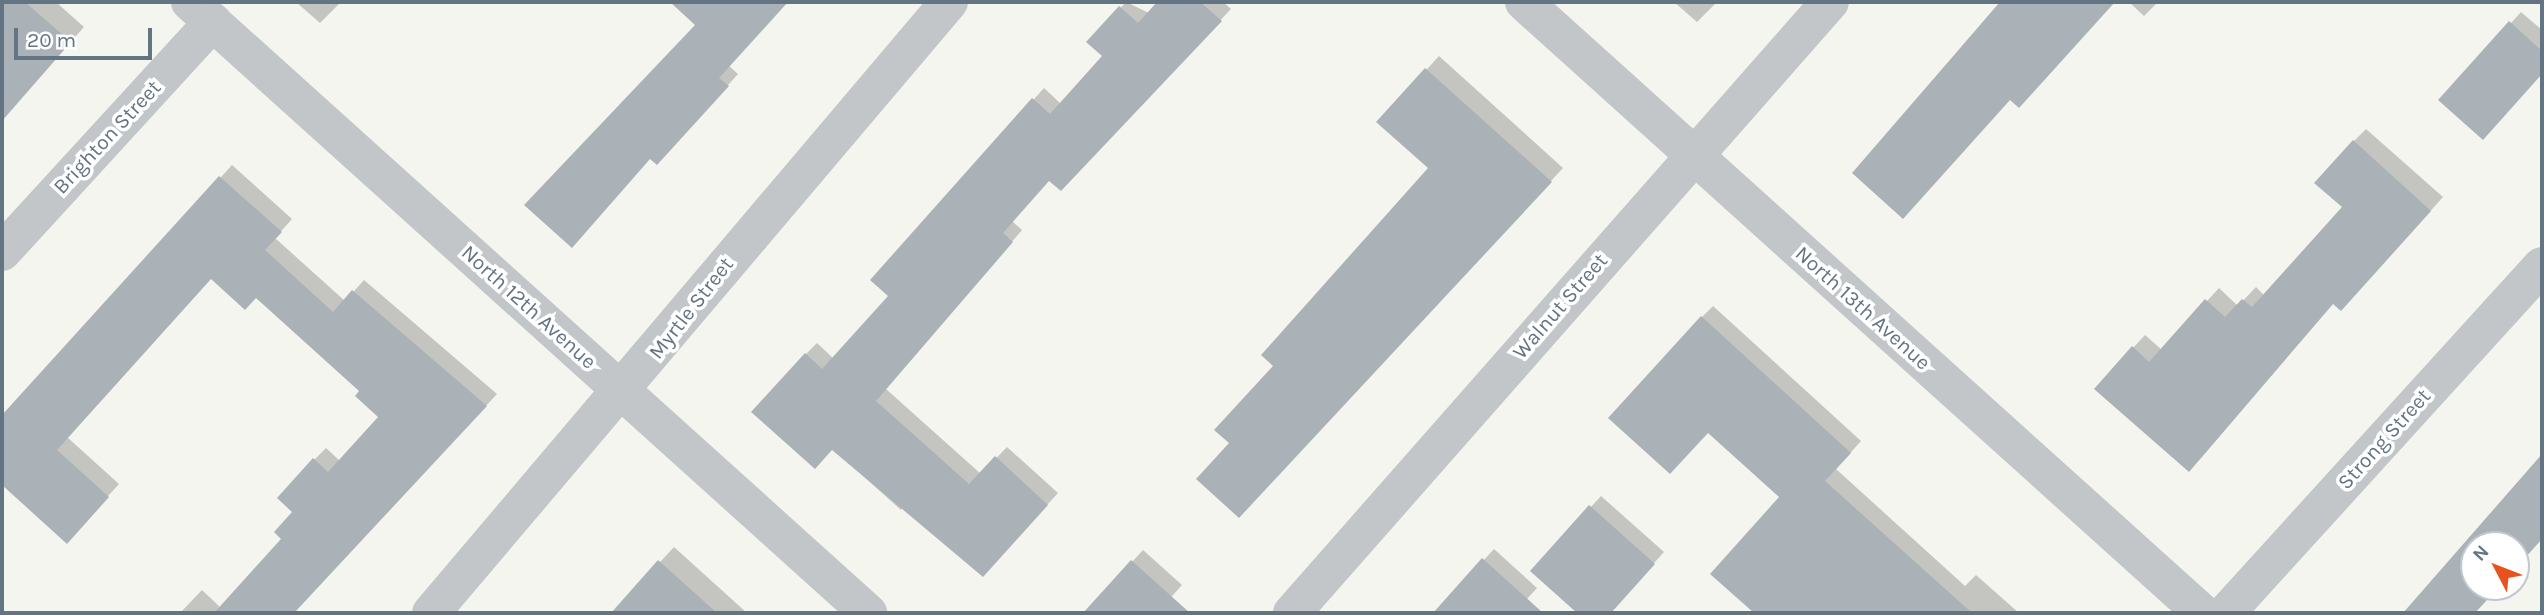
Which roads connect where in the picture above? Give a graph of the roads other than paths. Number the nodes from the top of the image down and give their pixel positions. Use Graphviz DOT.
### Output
graph roads {
  1 [pos="949,2"];
  2 [pos="1524,2"];
  3 [pos="1830,2"];
  4 [pos="201,12"];
  5 [pos="1692,154"];
  6 [pos="2,252"];
  7 [pos="2542,266"];
  8 [pos="624,393"];
  9 [pos="431,613"];
  10 [pos="868,613"];
  11 [pos="1292,613"];
  12 [pos="2202,613"];
  13 [pos="2226,613"];
  1 -- 8 [label="street, Myrtle Street"];
  2 -- 5 [label="street, North 13th Avenue"];
  3 -- 5 [label="street, Walnut Street"];
  4 -- 6 [label="street, Brighton Street"];
  4 -- 8 [label="street, North 12th Avenue"];
  5 -- 11 [label="street, Walnut Street"];
  5 -- 12 [label="street, North 13th Avenue"];
  7 -- 13 [label="street, Strong Street"];
  8 -- 9 [label="street, Myrtle Street"];
  8 -- 10 [label="street, North 12th Avenue"];
}
